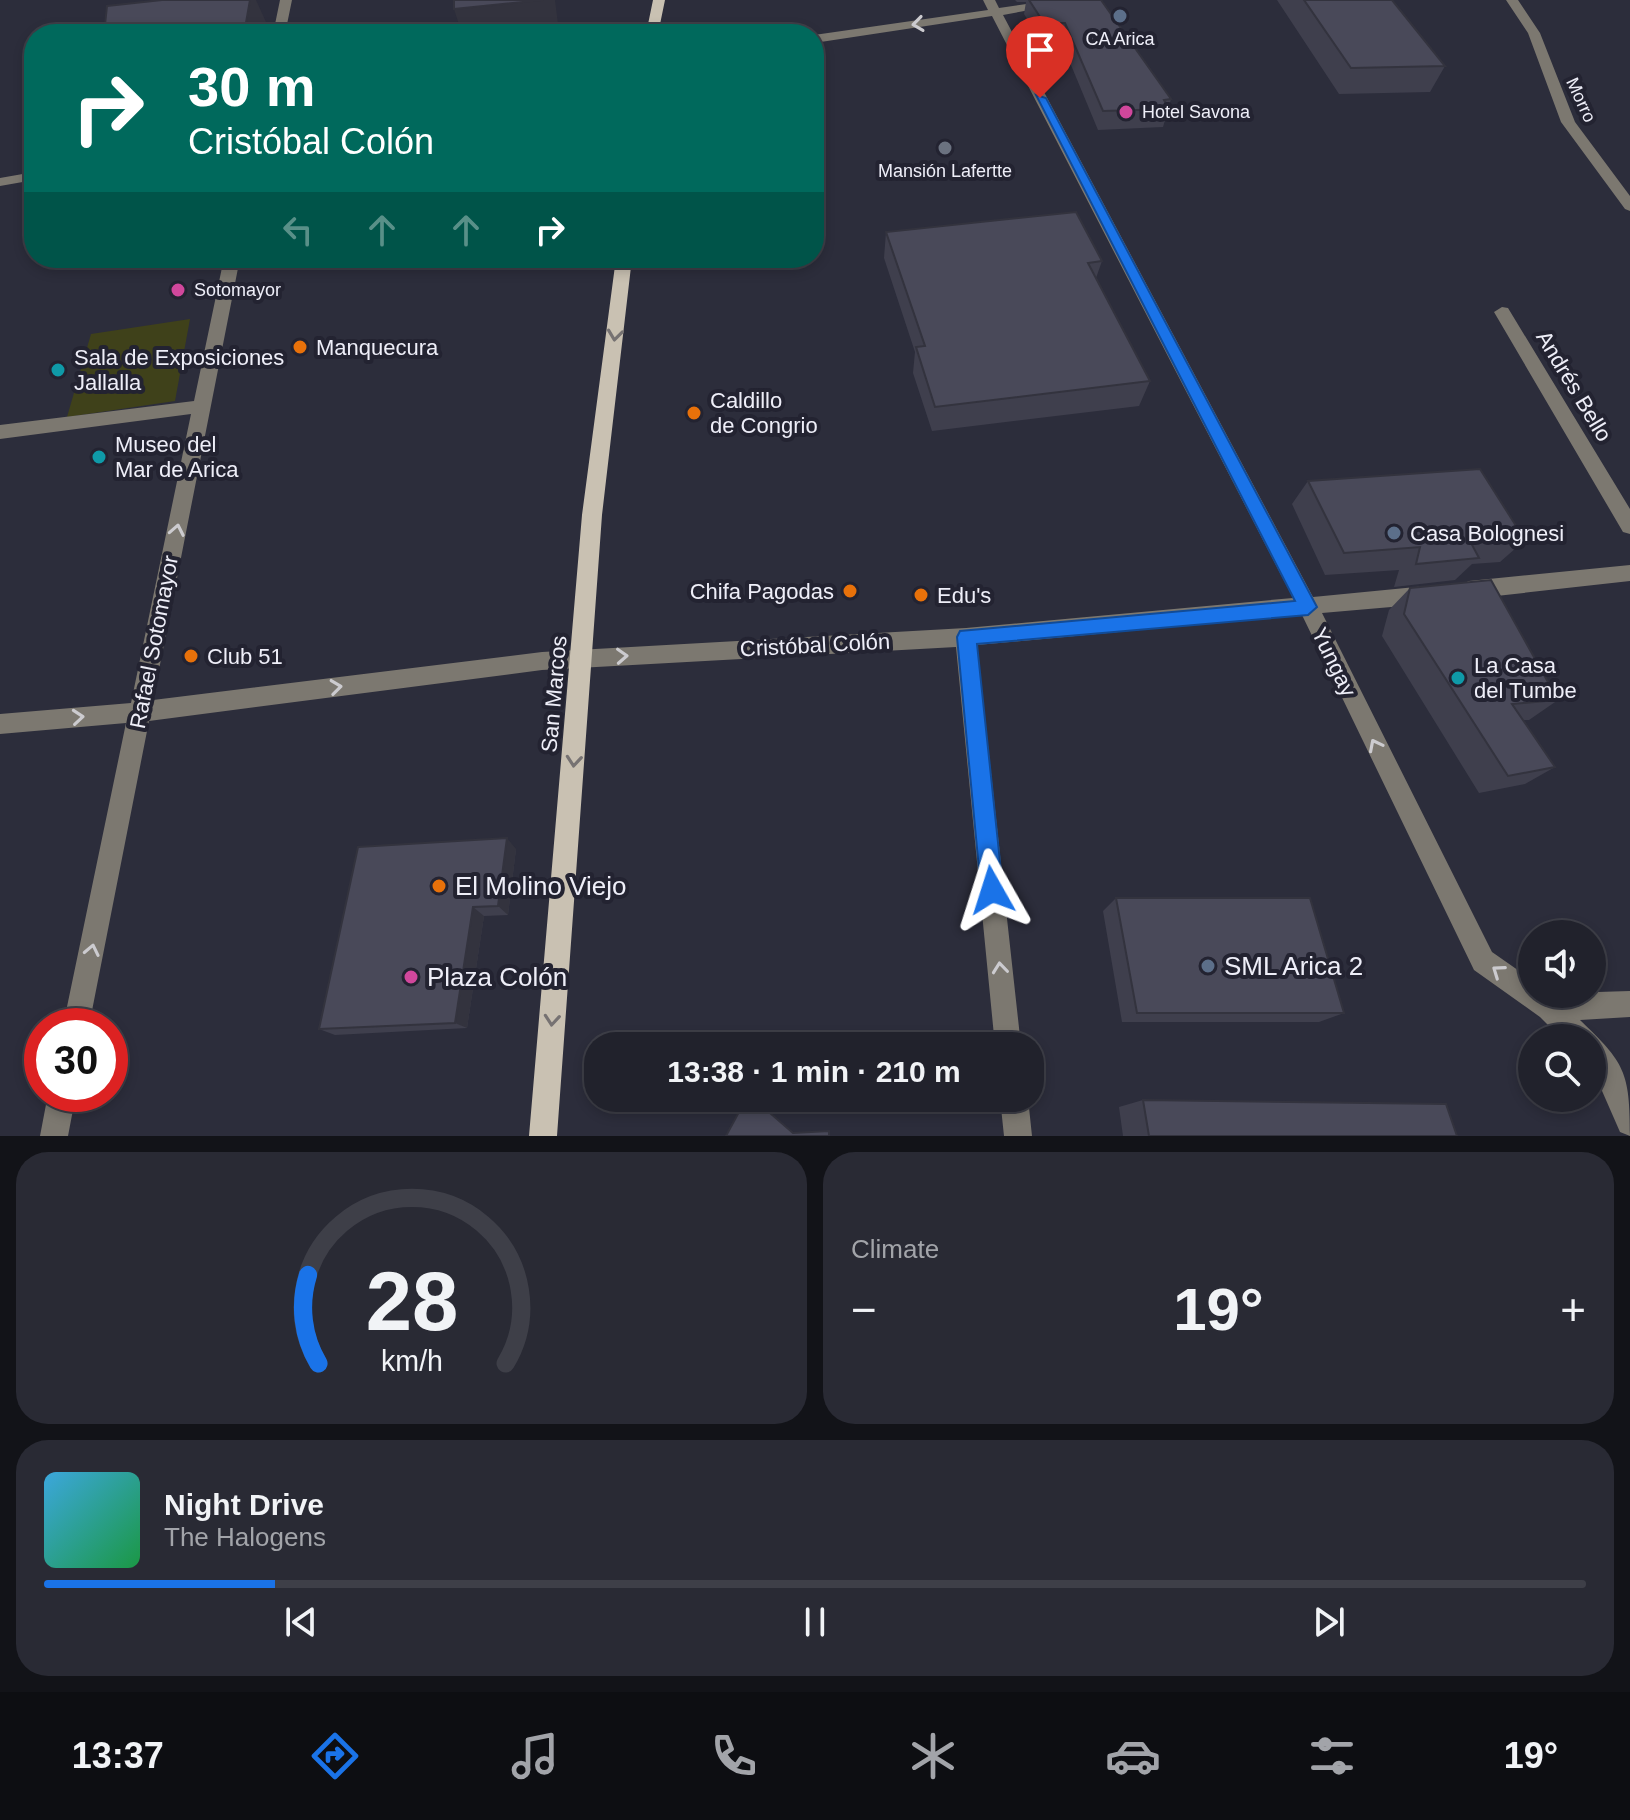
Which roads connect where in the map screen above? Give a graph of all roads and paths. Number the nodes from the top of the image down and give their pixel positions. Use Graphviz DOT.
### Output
graph roads {
  1 [pos="286,0"];
  2 [pos="659,0"];
  3 [pos="1078,0"];
  4 [pos="1512,0"];
  5 [pos="992,6"];
  6 [pos="281,24"];
  7 [pos="654,24"];
  8 [pos="824,37"];
  9 [pos="24,178"];
  10 [pos="0,182"];
  11 [pos="1630,206"];
  12 [pos="230,268"];
  13 [pos="623,268"];
  14 [pos="1502,312"];
  15 [pos="202,406"];
  16 [pos="0,432"];
  17 [pos="1630,526"];
  18 [pos="1630,573"];
  19 [pos="1308,607"];
  20 [pos="966,637"];
  21 [pos="583,658"];
  22 [pos="140,712"];
  23 [pos="0,724"];
  24 [pos="1518,986"];
  25 [pos="1630,1004"];
  26 [pos="1606,1005"];
  27 [pos="80,1008"];
  28 [pos="1549,1008"];
  29 [pos="1566,1024"];
  30 [pos="1007,1032"];
  31 [pos="1606,1066"];
  32 [pos="59,1112"];
  33 [pos="1015,1112"];
  34 [pos="1630,1122"];
  35 [pos="54,1136"];
  36 [pos="543,1136"];
  37 [pos="1018,1136"];
  1 -- 6 [label="street"];
  2 -- 7 [label="main road"];
  3 -- 5 [label="street"];
  4 -- 11 [label="street, Morro"];
  5 -- 8 [label="street, one-way"];
  5 -- 19 [label="street, Yungay"];
  9 -- 10 [label="street"];
  12 -- 15 [label="street, Rafael Sotomayor"];
  13 -- 21 [label="main road, San Marcos, one-way"];
  14 -- 17 [label="street, Andrés Bello"];
  15 -- 16 [label="street"];
  22 -- 15 [label="street, Rafael Sotomayor, one-way"];
  18 -- 19 [label="street, Cristóbal Colón"];
  19 -- 20 [label="street, Cristóbal Colón"];
  24 -- 19 [label="street, Yungay, one-way"];
  21 -- 20 [label="street, Cristóbal Colón, one-way"];
  30 -- 20 [label="street, one-way"];
  22 -- 21 [label="street, Cristóbal Colón, one-way"];
  21 -- 36 [label="main road, San Marcos, one-way"];
  23 -- 22 [label="street, Cristóbal Colón, one-way"];
  27 -- 22 [label="street, Rafael Sotomayor, one-way"];
  25 -- 26 [label="street"];
  28 -- 29 [label="street, Yungay"];
  31 -- 34 [label="street"];
  32 -- 35 [label="street"];
  33 -- 37 [label="street"];
}
